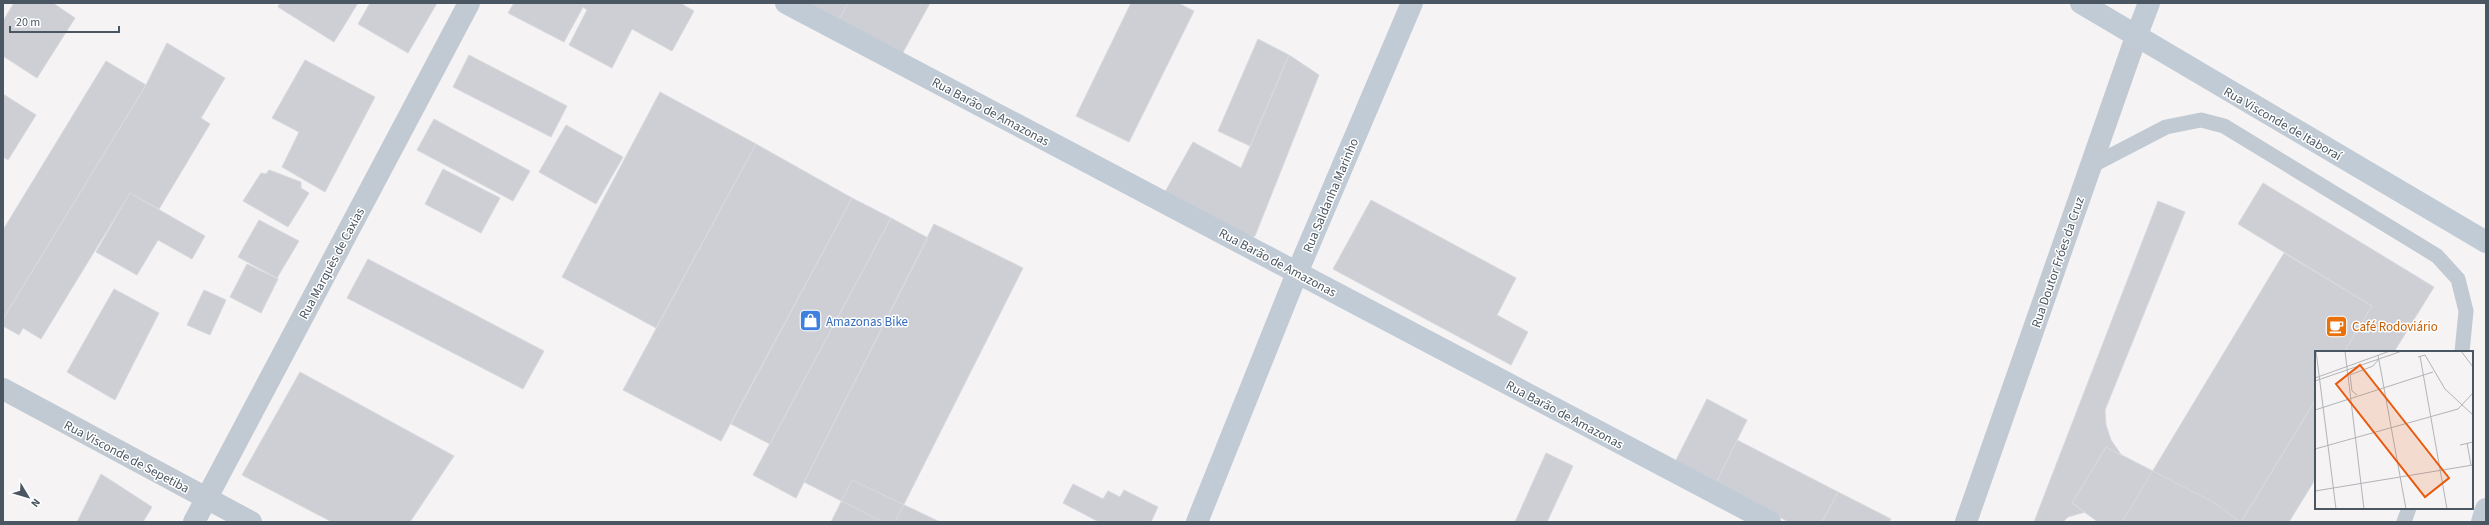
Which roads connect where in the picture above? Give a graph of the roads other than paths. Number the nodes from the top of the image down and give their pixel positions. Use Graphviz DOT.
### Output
graph roads {
  1 [pos="468,3"];
  2 [pos="786,3"];
  3 [pos="1412,3"];
  4 [pos="2081,3"];
  5 [pos="2149,3"];
  6 [pos="2136,37"];
  7 [pos="2091,166"];
  8 [pos="2486,242"];
  9 [pos="1297,273"];
  10 [pos="2462,351"];
  11 [pos="3,390"];
  12 [pos="206,499"];
  13 [pos="2409,509"];
  14 [pos="2486,509"];
  15 [pos="194,522"];
  16 [pos="251,522"];
  17 [pos="1197,522"];
  18 [pos="1770,522"];
  19 [pos="1966,522"];
  20 [pos="2404,522"];
  21 [pos="2482,522"];
  1 -- 12 [label="street, Rua Marquês de Caxias"];
  2 -- 9 [label="main road, Rua Barão de Amazonas"];
  3 -- 9 [label="main road, Rua Saldanha Marinho"];
  4 -- 6 [label="main road, Rua Visconde de Itaboraí"];
  5 -- 6 [label="main road, Rua Doutor Fróes da Cruz"];
  6 -- 7 [label="street, Rua Doutor Fróes da Cruz"];
  6 -- 8 [label="main road, Rua Visconde de Itaboraí"];
  7 -- 10 [label="lane"];
  7 -- 19 [label="street, Rua Doutor Fróes da Cruz"];
  9 -- 17 [label="main road, Rua Saldanha Marinho"];
  9 -- 18 [label="main road, Rua Barão de Amazonas"];
  11 -- 12 [label="street, Rua Visconde de Sepetiba"];
  12 -- 15 [label="street, Rua Marquês de Caxias"];
  12 -- 16 [label="street, Rua Visconde de Sepetiba"];
  13 -- 20 [label="lane"];
  14 -- 21 [label="main road"];
}
